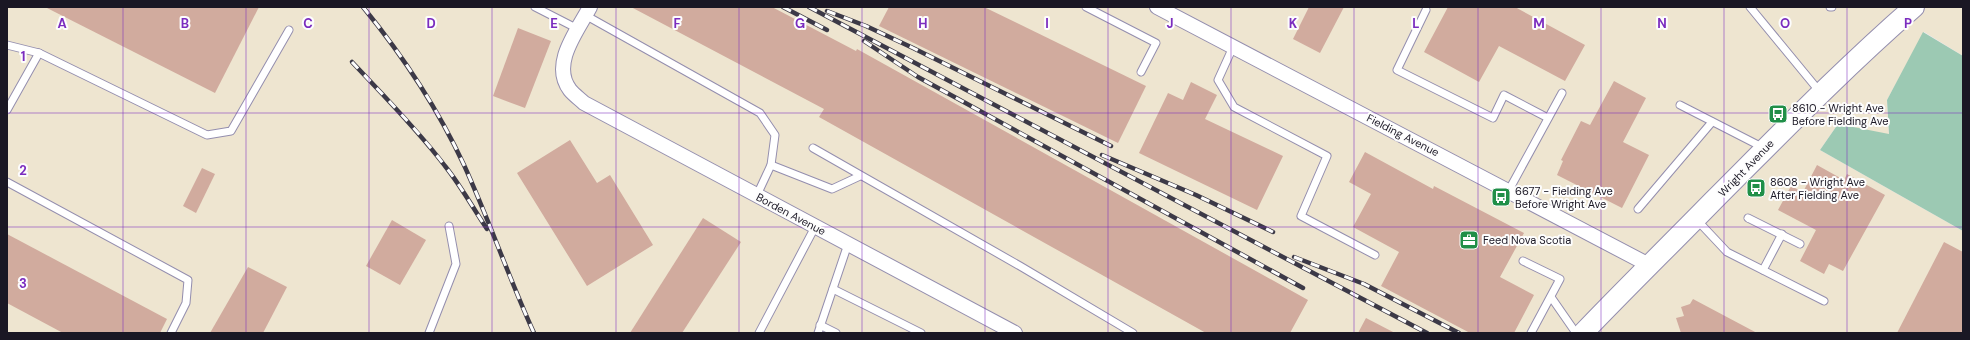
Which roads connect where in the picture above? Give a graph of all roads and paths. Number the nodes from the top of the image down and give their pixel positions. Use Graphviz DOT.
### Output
graph roads {
  1 [pos="535,7"];
  2 [pos="1086,7"];
  3 [pos="1157,7"];
  4 [pos="1750,7"];
  5 [pos="1914,7"];
  6 [pos="1426,10"];
  7 [pos="588,11"];
  8 [pos="578,29"];
  9 [pos="289,30"];
  10 [pos="7,45"];
  11 [pos="1233,47"];
  12 [pos="39,53"];
  13 [pos="1141,72"];
  14 [pos="1820,92"];
  15 [pos="1562,93"];
  16 [pos="1680,105"];
  17 [pos="7,110"];
  18 [pos="1548,118"];
  19 [pos="1712,122"];
  20 [pos="813,148"];
  21 [pos="1765,148"];
  22 [pos="771,165"];
  23 [pos="860,176"];
  24 [pos="7,182"];
  25 [pos="1509,190"];
  26 [pos="757,195"];
  27 [pos="1638,209"];
  28 [pos="1748,218"];
  29 [pos="1696,219"];
  30 [pos="450,226"];
  31 [pos="815,227"];
  32 [pos="1782,234"];
  33 [pos="848,244"];
  34 [pos="1800,244"];
  35 [pos="1375,255"];
  36 [pos="1523,261"];
  37 [pos="1648,265"];
  38 [pos="1763,270"];
  39 [pos="833,289"];
  40 [pos="1551,297"];
  41 [pos="1824,301"];
  42 [pos="820,325"];
  43 [pos="171,333"];
  44 [pos="429,333"];
  45 [pos="759,333"];
  46 [pos="818,333"];
  47 [pos="836,333"];
  48 [pos="921,333"];
  49 [pos="1015,333"];
  50 [pos="1133,333"];
  51 [pos="1531,333"];
  52 [pos="1576,333"];
  53 [pos="1584,333"];
  1 -- 8 [label="lane"];
  2 -- 13 [label="lane"];
  3 -- 11 [label="street, Fielding Avenue"];
  4 -- 14 [label="lane"];
  5 -- 14 [label="main road, Wright Avenue"];
  6 -- 18 [label="lane"];
  7 -- 8 [label="street"];
  7 -- 22 [label="lane"];
  8 -- 26 [label="street, Borden Avenue"];
  9 -- 12 [label="lane"];
  10 -- 12 [label="lane"];
  11 -- 25 [label="street, Fielding Avenue"];
  11 -- 35 [label="lane"];
  12 -- 17 [label="lane"];
  14 -- 21 [label="main road, Wright Avenue"];
  15 -- 18 [label="lane"];
  16 -- 19 [label="lane"];
  18 -- 25 [label="lane"];
  19 -- 21 [label="lane"];
  19 -- 27 [label="lane"];
  20 -- 23 [label="lane"];
  21 -- 29 [label="main road, Wright Avenue"];
  22 -- 23 [label="lane"];
  22 -- 26 [label="lane"];
  23 -- 50 [label="lane"];
  24 -- 43 [label="lane"];
  25 -- 37 [label="street, Fielding Avenue"];
  26 -- 31 [label="street, Borden Avenue"];
  28 -- 32 [label="lane"];
  29 -- 37 [label="main road, Wright Avenue"];
  29 -- 38 [label="lane"];
  30 -- 44 [label="lane"];
  31 -- 33 [label="street, Borden Avenue"];
  31 -- 45 [label="lane"];
  32 -- 34 [label="lane"];
  32 -- 38 [label="lane"];
  33 -- 39 [label="lane"];
  33 -- 49 [label="street, Borden Avenue"];
  36 -- 40 [label="lane"];
  37 -- 53 [label="main road, Wright Avenue"];
  38 -- 41 [label="lane"];
  39 -- 42 [label="lane"];
  39 -- 48 [label="lane"];
  40 -- 51 [label="lane"];
  40 -- 52 [label="lane"];
  42 -- 46 [label="lane"];
  42 -- 47 [label="lane"];
}
